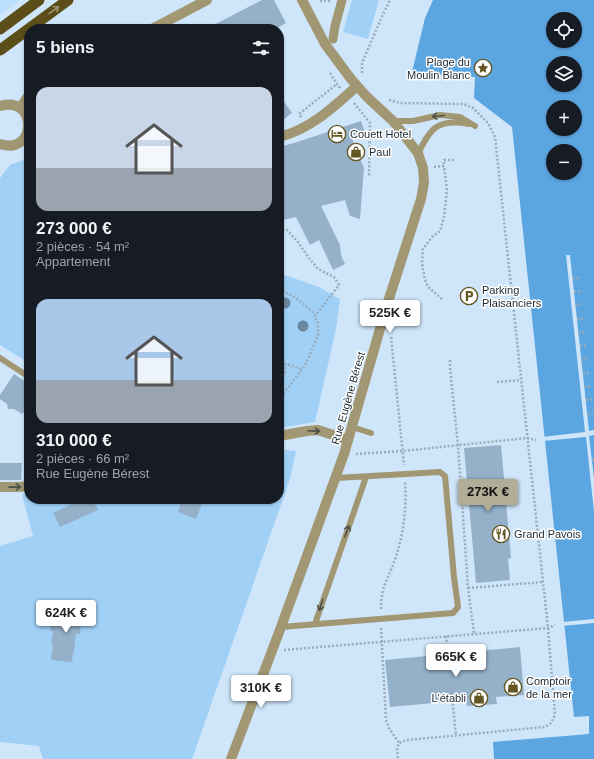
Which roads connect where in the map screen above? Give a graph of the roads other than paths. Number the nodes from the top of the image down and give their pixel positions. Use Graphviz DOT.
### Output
graph roads {
  1 [pos="40,0"];
  2 [pos="68,0"];
  3 [pos="207,0"];
  4 [pos="302,0"];
  5 [pos="342,0"];
  6 [pos="35,24"];
  7 [pos="161,24"];
  8 [pos="0,29"];
  9 [pos="24,32"];
  10 [pos="333,39"];
  11 [pos="0,50"];
  12 [pos="357,86"];
  13 [pos="24,103"];
  14 [pos="0,106"];
  15 [pos="20,108"];
  16 [pos="24,112"];
  17 [pos="393,121"];
  18 [pos="284,136"];
  19 [pos="24,138"];
  20 [pos="0,146"];
  21 [pos="418,153"];
  22 [pos="0,358"];
  23 [pos="24,374"];
  24 [pos="352,427"];
  25 [pos="371,433"];
  26 [pos="284,435"];
  27 [pos="348,440"];
  28 [pos="366,477"];
  29 [pos="336,478"];
  30 [pos="24,486"];
  31 [pos="0,487"];
  32 [pos="315,624"];
  33 [pos="281,627"];
  34 [pos="231,759"];
  1 -- 8 [label="highway"];
  6 -- 2 [label="highway, one-way"];
  3 -- 7 [label="street"];
  4 -- 12 [label="street, Rue Eugène Bérest"];
  5 -- 10 [label="street"];
  11 -- 9 [label="highway, one-way"];
  12 -- 17 [label="street, Rue Eugène Bérest"];
  12 -- 18 [label="street"];
  13 -- 15 [label="street"];
  14 -- 15 [label="street"];
  15 -- 16 [label="street"];
  17 -- 21 [label="street, Rue Eugène Bérest"];
  21 -- 17 [label="lane, one-way"];
  19 -- 20 [label="street"];
  21 -- 24 [label="street, Rue Eugène Bérest"];
  22 -- 23 [label="lane"];
  24 -- 25 [label="lane"];
  24 -- 27 [label="street, Rue Eugène Bérest"];
  26 -- 27 [label="street, one-way"];
  27 -- 29 [label="street, Rue Eugène Bérest"];
  28 -- 29 [label="lane"];
  28 -- 32 [label="lane"];
  28 -- 32 [label="lane"];
  29 -- 33 [label="street, Rue Eugène Bérest"];
  31 -- 30 [label="street, one-way"];
  32 -- 33 [label="lane"];
  33 -- 34 [label="street, Rue Eugène Bérest"];
}
